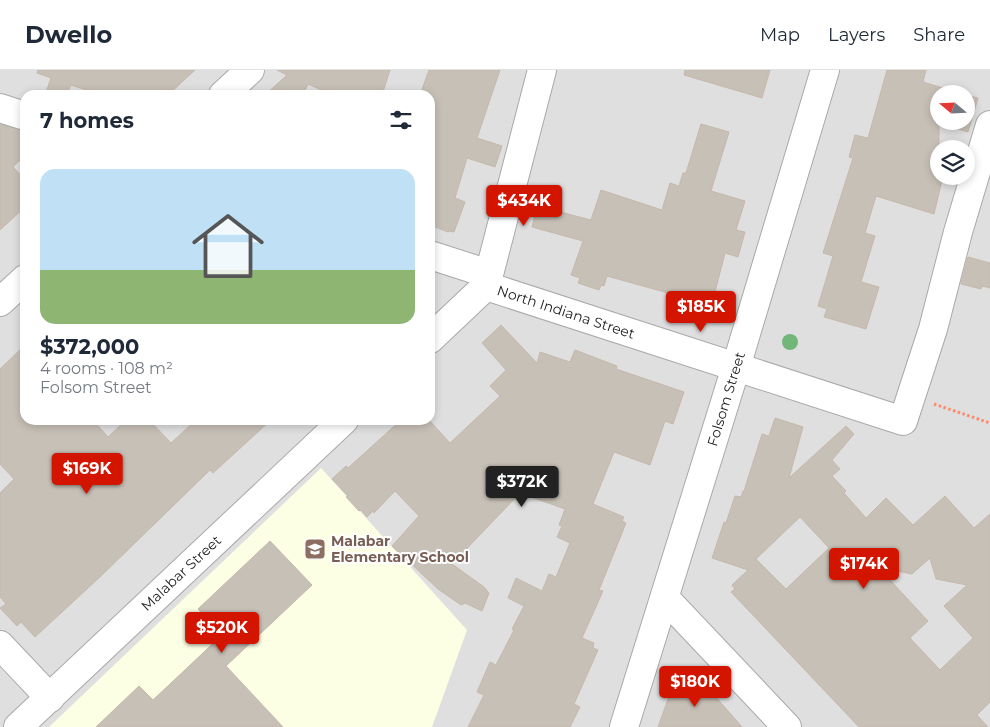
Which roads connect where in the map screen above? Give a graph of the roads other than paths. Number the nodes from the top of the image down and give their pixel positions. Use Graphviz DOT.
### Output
graph roads {
  1 [pos="250,70"];
  2 [pos="542,70"];
  3 [pos="825,70"];
  4 [pos="228,90"];
  5 [pos="0,108"];
  6 [pos="20,114"];
  7 [pos="990,125"];
  8 [pos="435,257"];
  9 [pos="488,280"];
  10 [pos="20,283"];
  11 [pos="0,302"];
  12 [pos="435,334"];
  13 [pos="736,367"];
  14 [pos="339,425"];
  15 [pos="665,598"];
  16 [pos="0,645"];
  17 [pos="50,698"];
  18 [pos="18,727"];
  19 [pos="624,727"];
  20 [pos="787,727"];
  1 -- 4 [label="street"];
  2 -- 9 [label="street"];
  3 -- 13 [label="street, Folsom Street"];
  5 -- 6 [label="street"];
  7 -- 13 [label="street, North Indiana Street"];
  8 -- 9 [label="street, North Indiana Street"];
  9 -- 12 [label="street"];
  9 -- 13 [label="street, North Indiana Street"];
  10 -- 11 [label="street"];
  13 -- 15 [label="street, Folsom Street"];
  14 -- 17 [label="street, Malabar Street"];
  15 -- 19 [label="street, Folsom Street"];
  15 -- 20 [label="street"];
  16 -- 17 [label="street"];
  17 -- 18 [label="street, Malabar Street"];
}
